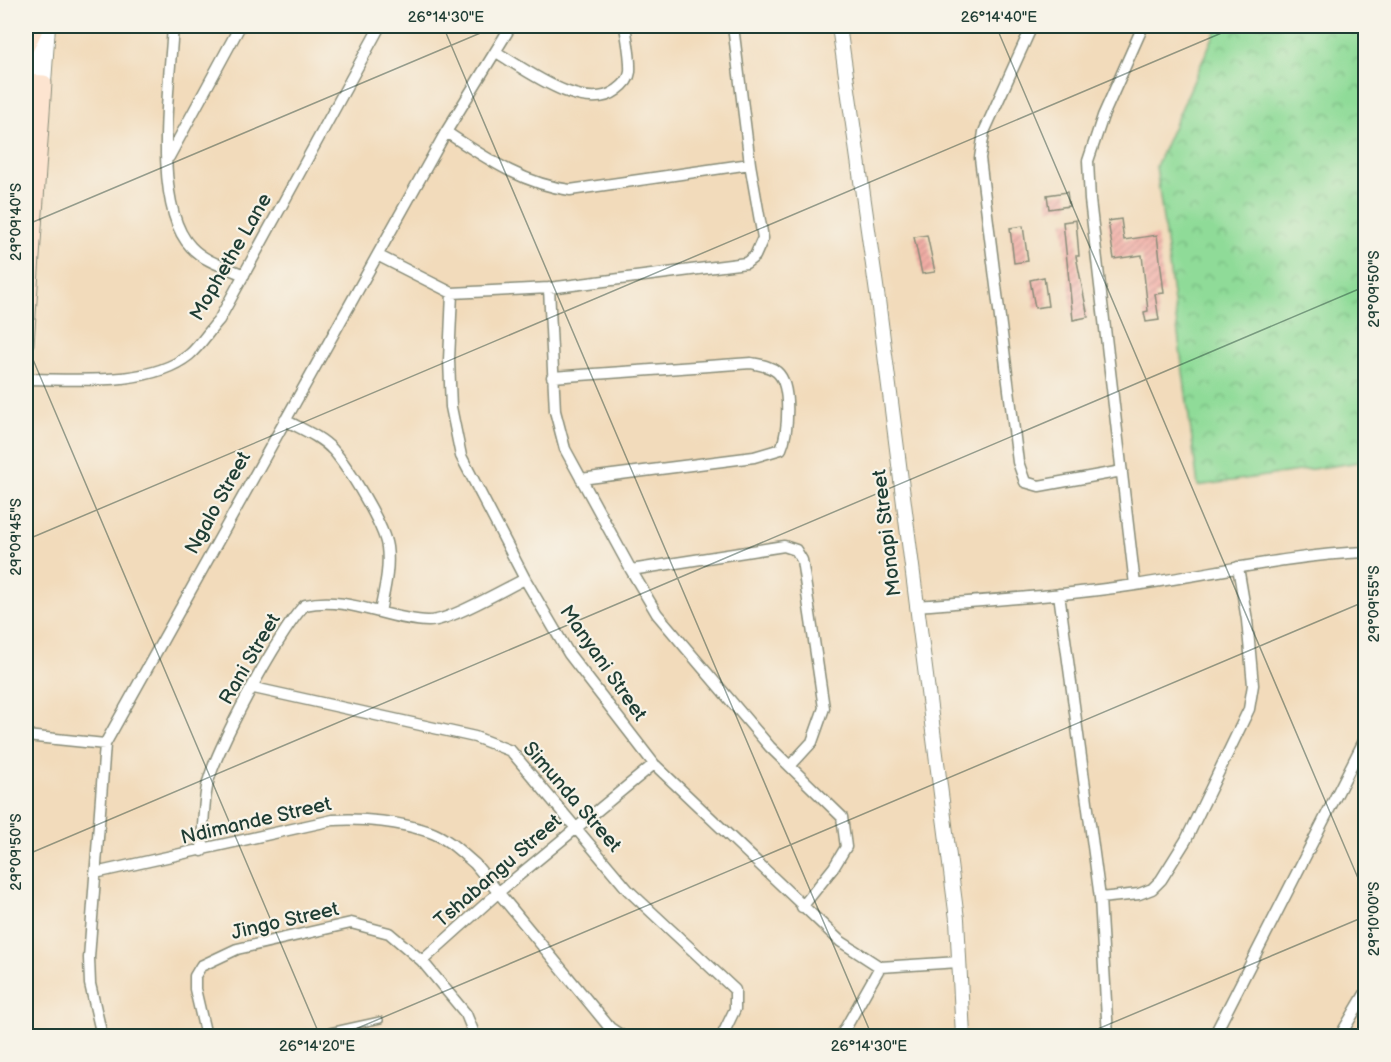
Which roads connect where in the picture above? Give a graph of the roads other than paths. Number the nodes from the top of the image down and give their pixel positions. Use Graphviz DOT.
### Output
graph roads {
  1 [pos="40,26"];
  2 [pos="173,26"];
  3 [pos="240,26"];
  4 [pos="380,26"];
  5 [pos="511,26"];
  6 [pos="625,26"];
  7 [pos="733,26"];
  8 [pos="839,26"];
  9 [pos="1032,26"];
  10 [pos="1143,26"];
  11 [pos="26,48"];
  12 [pos="496,52"];
  13 [pos="34,82"];
  14 [pos="33,99"];
  15 [pos="446,132"];
  16 [pos="168,160"];
  17 [pos="750,164"];
  18 [pos="26,176"];
  19 [pos="378,256"];
  20 [pos="244,275"];
  21 [pos="549,288"];
  22 [pos="452,293"];
  23 [pos="26,344"];
  24 [pos="552,377"];
  25 [pos="26,380"];
  26 [pos="285,420"];
  27 [pos="1122,471"];
  28 [pos="581,479"];
  29 [pos="1365,552"];
  30 [pos="1238,567"];
  31 [pos="631,570"];
  32 [pos="525,579"];
  33 [pos="1135,585"];
  34 [pos="1059,594"];
  35 [pos="916,606"];
  36 [pos="380,612"];
  37 [pos="254,688"];
  38 [pos="26,736"];
  39 [pos="1365,737"];
  40 [pos="105,744"];
  41 [pos="654,764"];
  42 [pos="790,766"];
  43 [pos="575,828"];
  44 [pos="202,851"];
  45 [pos="95,873"];
  46 [pos="500,891"];
  47 [pos="1100,898"];
  48 [pos="802,907"];
  49 [pos="422,962"];
  50 [pos="959,962"];
  51 [pos="880,967"];
  52 [pos="1365,992"];
  53 [pos="380,1020"];
  54 [pos="608,1032"];
  55 [pos="102,1036"];
  56 [pos="206,1036"];
  57 [pos="307,1036"];
  58 [pos="475,1036"];
  59 [pos="622,1036"];
  60 [pos="722,1036"];
  61 [pos="841,1036"];
  62 [pos="963,1036"];
  63 [pos="1108,1036"];
  64 [pos="1214,1036"];
  65 [pos="1340,1036"];
  1 -- 11 [label="main road"];
  1 -- 13 [label="street"];
  2 -- 16 [label="street"];
  3 -- 16 [label="street"];
  4 -- 20 [label="street, Mophethe Lane"];
  5 -- 12 [label="street, Ngalo Street"];
  6 -- 12 [label="street"];
  7 -- 17 [label="street"];
  8 -- 35 [label="street, Monapi Street"];
  9 -- 27 [label="street"];
  10 -- 27 [label="street"];
  12 -- 15 [label="street, Ngalo Street"];
  13 -- 14 [label="main road"];
  14 -- 18 [label="main road"];
  14 -- 23 [label="main road"];
  15 -- 17 [label="street"];
  15 -- 19 [label="street, Ngalo Street"];
  16 -- 20 [label="street"];
  17 -- 21 [label="street"];
  19 -- 22 [label="street"];
  19 -- 26 [label="street, Ngalo Street"];
  20 -- 25 [label="street, Mophethe Lane"];
  21 -- 22 [label="street"];
  21 -- 24 [label="street"];
  22 -- 32 [label="street, Manyani Street"];
  24 -- 28 [label="street"];
  24 -- 28 [label="street"];
  26 -- 36 [label="street"];
  26 -- 40 [label="street, Ngalo Street"];
  27 -- 33 [label="street"];
  28 -- 31 [label="street"];
  29 -- 30 [label="street"];
  30 -- 33 [label="street"];
  30 -- 47 [label="street"];
  31 -- 42 [label="street"];
  31 -- 42 [label="street"];
  32 -- 36 [label="street, Rani Street"];
  32 -- 41 [label="street, Manyani Street"];
  33 -- 34 [label="street"];
  34 -- 35 [label="street"];
  34 -- 47 [label="street"];
  35 -- 50 [label="street, Monapi Street"];
  36 -- 37 [label="street, Rani Street"];
  37 -- 43 [label="street, Simunda Street"];
  37 -- 44 [label="street, Rani Street"];
  38 -- 40 [label="street"];
  39 -- 64 [label="street"];
  40 -- 45 [label="street, Ngalo Street"];
  41 -- 43 [label="street, Tshabangu Street"];
  41 -- 48 [label="street, Manyani Street"];
  42 -- 48 [label="street"];
  43 -- 46 [label="street, Tshabangu Street"];
  43 -- 60 [label="street, Simunda Street"];
  44 -- 45 [label="street, Ndimande Street"];
  44 -- 46 [label="street, Ndimande Street"];
  45 -- 55 [label="street, Ngalo Street"];
  46 -- 49 [label="street, Tshabangu Street"];
  46 -- 54 [label="street, Ndimande Street"];
  47 -- 63 [label="street"];
  48 -- 51 [label="street, Manyani Street"];
  49 -- 56 [label="street, Jingo Street"];
  49 -- 58 [label="street, Jingo Street"];
  50 -- 51 [label="street"];
  50 -- 62 [label="street, Monapi Street"];
  51 -- 61 [label="street"];
  52 -- 65 [label="street"];
  53 -- 57 [label="lane"];
  54 -- 59 [label="street, Ndimande Street"];
}
